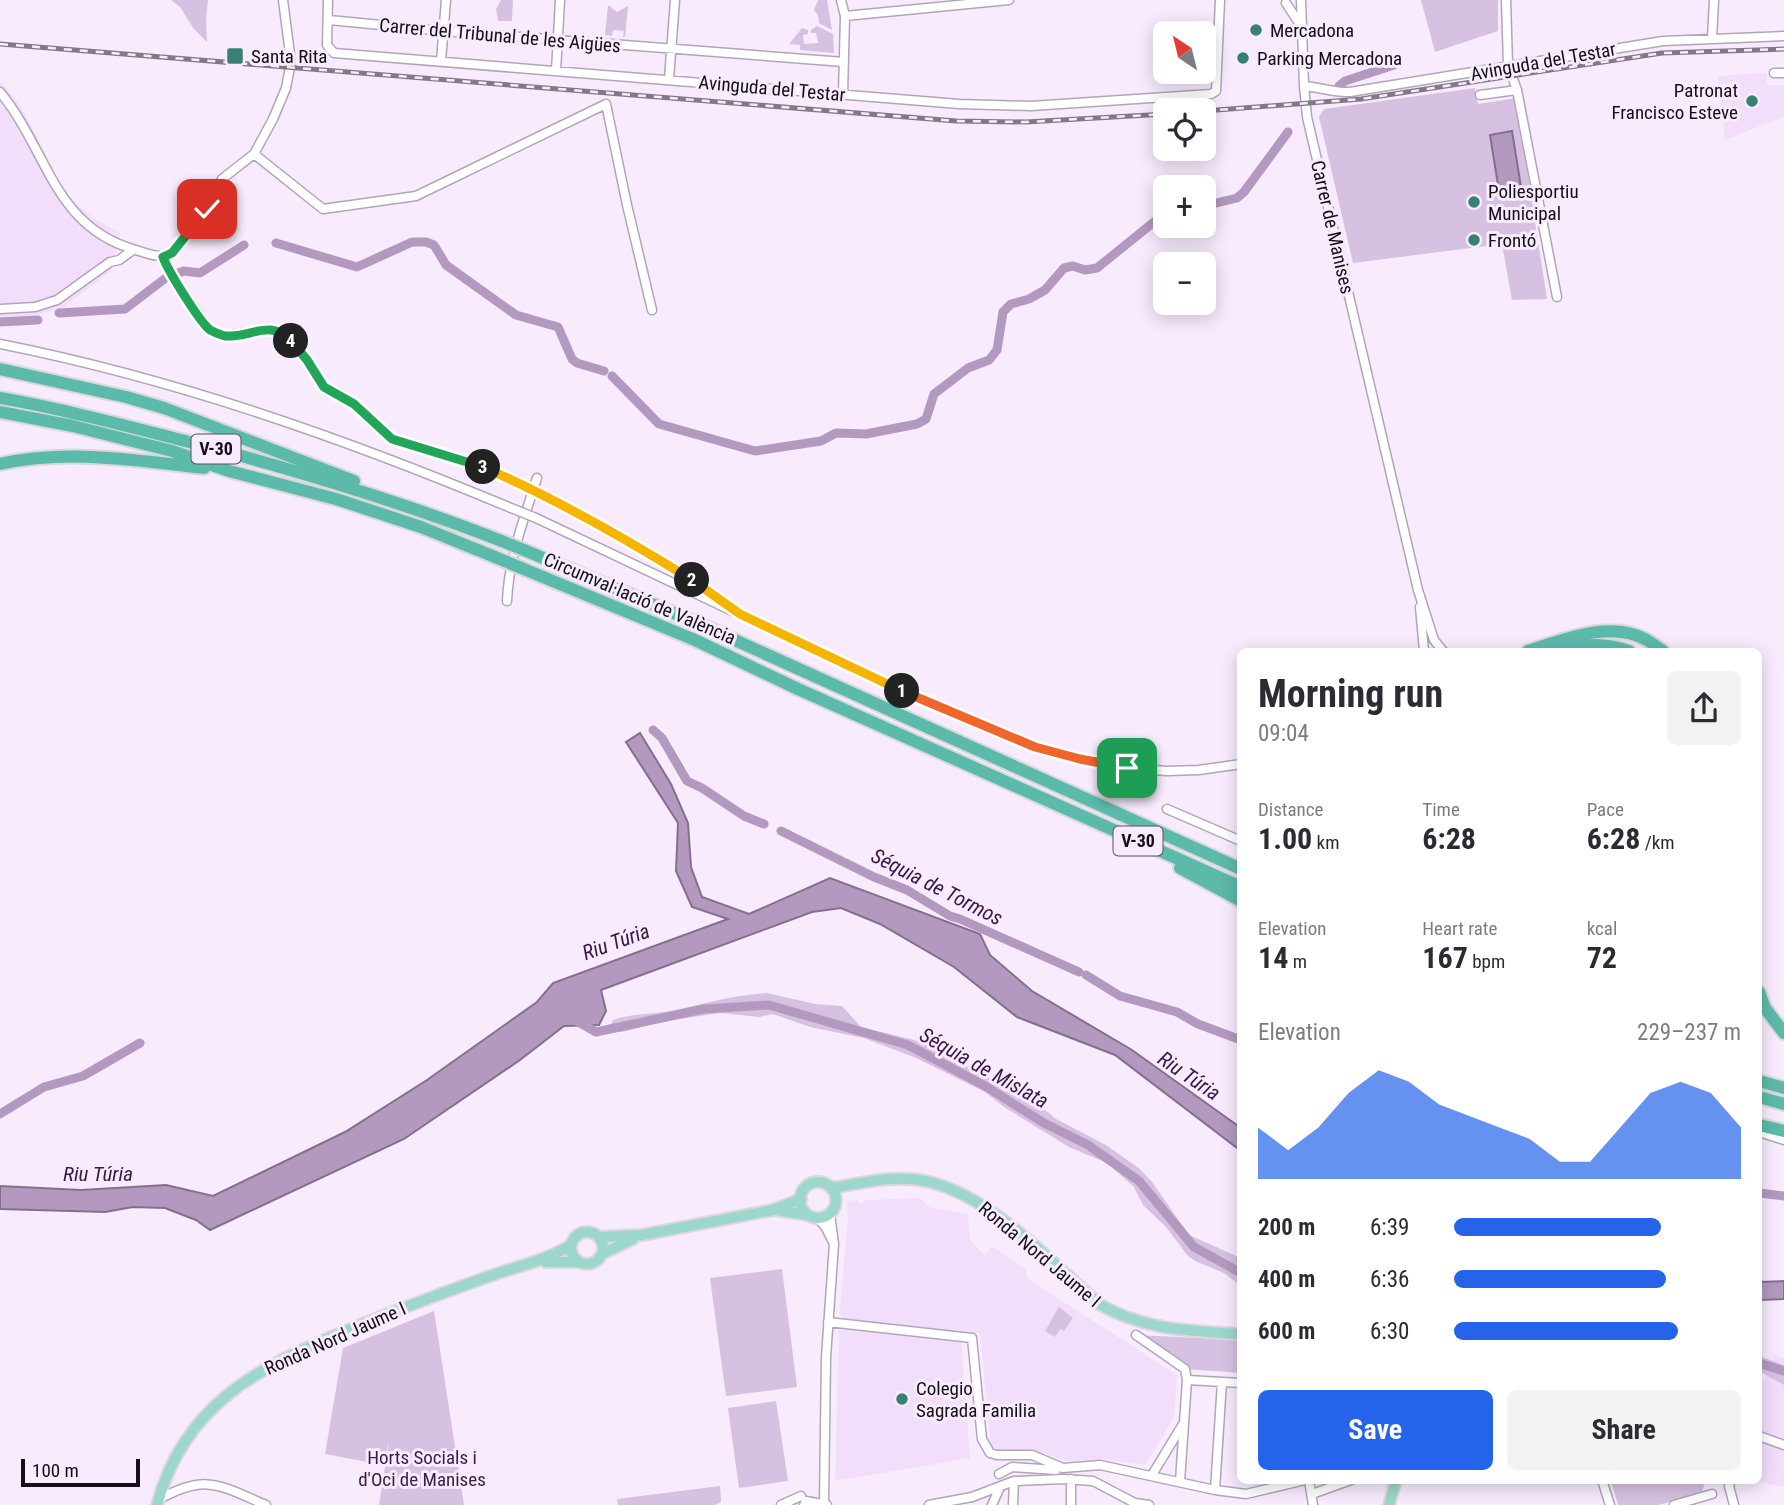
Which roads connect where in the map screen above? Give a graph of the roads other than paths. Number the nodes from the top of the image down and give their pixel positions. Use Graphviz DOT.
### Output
graph roads {
  1 [pos="283,0"];
  2 [pos="328,0"];
  3 [pos="446,0"];
  4 [pos="560,0"];
  5 [pos="675,0"];
  6 [pos="841,0"];
  7 [pos="1009,0"];
  8 [pos="1220,0"];
  9 [pos="1300,0"];
  10 [pos="1506,0"];
  11 [pos="1714,0"];
  12 [pos="964,2"];
  13 [pos="1283,2"];
  14 [pos="916,4"];
  15 [pos="845,16"];
  16 [pos="329,20"];
  17 [pos="1303,28"];
  18 [pos="443,31"];
  19 [pos="1784,36"];
  20 [pos="1712,38"];
  21 [pos="558,41"];
  22 [pos="671,50"];
  23 [pos="441,61"];
  24 [pos="845,62"];
  25 [pos="1508,65"];
  26 [pos="556,71"];
  27 [pos="1774,73"];
  28 [pos="1784,73"];
  29 [pos="669,79"];
  30 [pos="1304,86"];
  31 [pos="1517,90"];
  32 [pos="0,92"];
  33 [pos="843,94"];
  34 [pos="1480,96"];
  35 [pos="254,154"];
  36 [pos="117,242"];
  37 [pos="130,249"];
  38 [pos="167,255"];
  39 [pos="110,262"];
  40 [pos="1557,297"];
  41 [pos="0,309"];
  42 [pos="652,310"];
  43 [pos="0,344"];
  44 [pos="0,369"];
  45 [pos="0,398"];
  46 [pos="0,412"];
  47 [pos="0,464"];
  48 [pos="229,471"];
  49 [pos="537,478"];
  50 [pos="534,489"];
  51 [pos="428,513"];
  52 [pos="1418,590"];
  53 [pos="507,601"];
  54 [pos="740,614"];
  55 [pos="1424,648"];
  56 [pos="1441,648"];
  57 [pos="1537,648"];
  58 [pos="1572,648"];
  59 [pos="1620,648"];
  60 [pos="1659,648"];
  61 [pos="1237,765"];
  62 [pos="1035,795"];
  63 [pos="1167,809"];
  64 [pos="1237,839"];
  65 [pos="1237,867"];
  66 [pos="1237,885"];
  67 [pos="1237,899"];
  68 [pos="1762,1000"];
  69 [pos="1784,1033"];
  70 [pos="1762,1082"];
  71 [pos="1784,1088"];
  72 [pos="1762,1098"];
  73 [pos="1784,1104"];
  74 [pos="1762,1126"];
  75 [pos="1784,1130"];
  76 [pos="1762,1133"];
  77 [pos="1784,1140"];
  78 [pos="833,1193"];
  79 [pos="801,1199"];
  80 [pos="773,1210"];
  81 [pos="819,1216"];
  82 [pos="642,1235"];
  83 [pos="600,1237"];
  84 [pos="571,1245"];
  85 [pos="602,1254"];
  86 [pos="578,1262"];
  87 [pos="529,1264"];
  88 [pos="828,1322"];
  89 [pos="1237,1334"];
  90 [pos="1136,1335"];
  91 [pos="1187,1380"];
  92 [pos="1222,1382"];
  93 [pos="1237,1383"];
  94 [pos="1184,1421"];
  95 [pos="1762,1440"];
  96 [pos="1172,1441"];
  97 [pos="1183,1442"];
  98 [pos="1784,1445"];
  99 [pos="1060,1469"];
  100 [pos="999,1474"];
  101 [pos="1152,1475"];
  102 [pos="1067,1479"];
  103 [pos="1014,1481"];
  104 [pos="1180,1481"];
  105 [pos="1290,1484"];
  106 [pos="1308,1484"];
  107 [pos="1340,1484"];
  108 [pos="1395,1484"];
  109 [pos="1603,1484"];
  110 [pos="1729,1484"];
  111 [pos="1000,1487"];
  112 [pos="1215,1490"];
  113 [pos="1312,1494"];
  114 [pos="1712,1494"];
  115 [pos="246,1496"];
  116 [pos="804,1501"];
  117 [pos="158,1502"];
  118 [pos="241,1505"];
  119 [pos="266,1505"];
  120 [pos="781,1505"];
  121 [pos="825,1505"];
  122 [pos="933,1505"];
  123 [pos="992,1505"];
  124 [pos="1013,1505"];
  125 [pos="1071,1505"];
  126 [pos="1149,1505"];
  127 [pos="1313,1505"];
  128 [pos="1389,1505"];
  129 [pos="1610,1505"];
  130 [pos="1674,1505"];
  131 [pos="1734,1505"];
  1 -- 35 [label="street"];
  2 -- 16 [label="street"];
  3 -- 18 [label="street"];
  4 -- 21 [label="street"];
  5 -- 22 [label="street"];
  6 -- 15 [label="street"];
  7 -- 12 [label="street"];
  8 -- 33 [label="street, Avinguda del Testar"];
  9 -- 13 [label="street"];
  9 -- 17 [label="street, Carrer de Manises"];
  10 -- 25 [label="street"];
  11 -- 20 [label="street"];
  12 -- 14 [label="street"];
  13 -- 17 [label="street"];
  14 -- 15 [label="street"];
  15 -- 24 [label="street"];
  16 -- 18 [label="street, Carrer del Tribunal de les Aigües"];
  16 -- 23 [label="street, Avinguda del Testar"];
  17 -- 30 [label="street, Carrer de Manises"];
  18 -- 21 [label="street, Carrer del Tribunal de les Aigües"];
  18 -- 23 [label="street"];
  19 -- 20 [label="street, Avinguda del Testar"];
  20 -- 25 [label="street, Avinguda del Testar"];
  21 -- 22 [label="street, Carrer del Tribunal de les Aigües"];
  21 -- 26 [label="street"];
  22 -- 24 [label="street, Carrer del Tribunal de les Aigües"];
  22 -- 29 [label="street"];
  23 -- 26 [label="street, Avinguda del Testar"];
  24 -- 33 [label="street"];
  25 -- 30 [label="street, Avinguda del Testar"];
  25 -- 31 [label="street"];
  26 -- 29 [label="street, Avinguda del Testar"];
  27 -- 28 [label="street"];
  29 -- 33 [label="street, Avinguda del Testar"];
  30 -- 52 [label="street, Carrer de Manises"];
  31 -- 34 [label="street"];
  31 -- 40 [label="street"];
  32 -- 36 [label="street"];
  35 -- 38 [label="street"];
  35 -- 42 [label="street"];
  36 -- 37 [label="street"];
  36 -- 39 [label="street"];
  37 -- 38 [label="street"];
  37 -- 39 [label="street"];
  38 -- 50 [label="street"];
  39 -- 41 [label="street"];
  43 -- 54 [label="street, bridge"];
  44 -- 51 [label="highway"];
  45 -- 51 [label="highway, Circumval·lació de València / V-30"];
  46 -- 48 [label="highway, Circumval·lació de València / V-30"];
  47 -- 48 [label="highway"];
  48 -- 62 [label="highway, Circumval·lació de València / V-30, bridge"];
  49 -- 50 [label="street"];
  50 -- 53 [label="street"];
  50 -- 54 [label="street"];
  51 -- 65 [label="highway, Circumval·lació de València / V-30, bridge"];
  52 -- 55 [label="street"];
  52 -- 56 [label="street"];
  54 -- 61 [label="street"];
  57 -- 60 [label="highway"];
  58 -- 59 [label="highway"];
  62 -- 66 [label="highway, Circumval·lació de València / V-30"];
  62 -- 67 [label="highway"];
  63 -- 64 [label="street"];
  68 -- 69 [label="highway"];
  70 -- 71 [label="highway"];
  72 -- 73 [label="highway"];
  74 -- 75 [label="highway"];
  76 -- 77 [label="street"];
  78 -- 79 [label="main road"];
  78 -- 81 [label="main road"];
  78 -- 89 [label="main road, Ronda Nord Jaume I"];
  79 -- 80 [label="main road"];
  79 -- 81 [label="main road"];
  80 -- 81 [label="main road"];
  80 -- 82 [label="main road"];
  81 -- 88 [label="street"];
  82 -- 83 [label="main road"];
  82 -- 85 [label="main road"];
  83 -- 84 [label="main road"];
  83 -- 85 [label="main road"];
  84 -- 86 [label="main road"];
  84 -- 87 [label="main road, Ronda Nord Jaume I"];
  85 -- 86 [label="main road"];
  86 -- 87 [label="main road, Ronda Nord Jaume I"];
  87 -- 117 [label="main road, Ronda Nord Jaume I"];
  88 -- 99 [label="street"];
  88 -- 121 [label="street"];
  90 -- 91 [label="street"];
  91 -- 92 [label="street"];
  91 -- 94 [label="street"];
  92 -- 93 [label="street"];
  92 -- 112 [label="street"];
  94 -- 96 [label="street"];
  94 -- 97 [label="street"];
  95 -- 98 [label="street"];
  96 -- 97 [label="street"];
  96 -- 101 [label="street"];
  97 -- 104 [label="street"];
  99 -- 100 [label="street"];
  99 -- 101 [label="street"];
  99 -- 102 [label="street"];
  101 -- 104 [label="street"];
  102 -- 103 [label="street"];
  102 -- 125 [label="street"];
  102 -- 126 [label="street"];
  103 -- 111 [label="street"];
  103 -- 124 [label="street"];
  104 -- 112 [label="street"];
  105 -- 112 [label="street"];
  106 -- 113 [label="street"];
  107 -- 113 [label="street"];
  108 -- 128 [label="main road"];
  109 -- 129 [label="street"];
  110 -- 131 [label="street"];
  111 -- 122 [label="street"];
  111 -- 123 [label="street"];
  113 -- 127 [label="street"];
  114 -- 130 [label="street"];
  115 -- 117 [label="street"];
  115 -- 118 [label="street"];
  115 -- 119 [label="street"];
  116 -- 120 [label="street"];
  116 -- 121 [label="street"];
}
